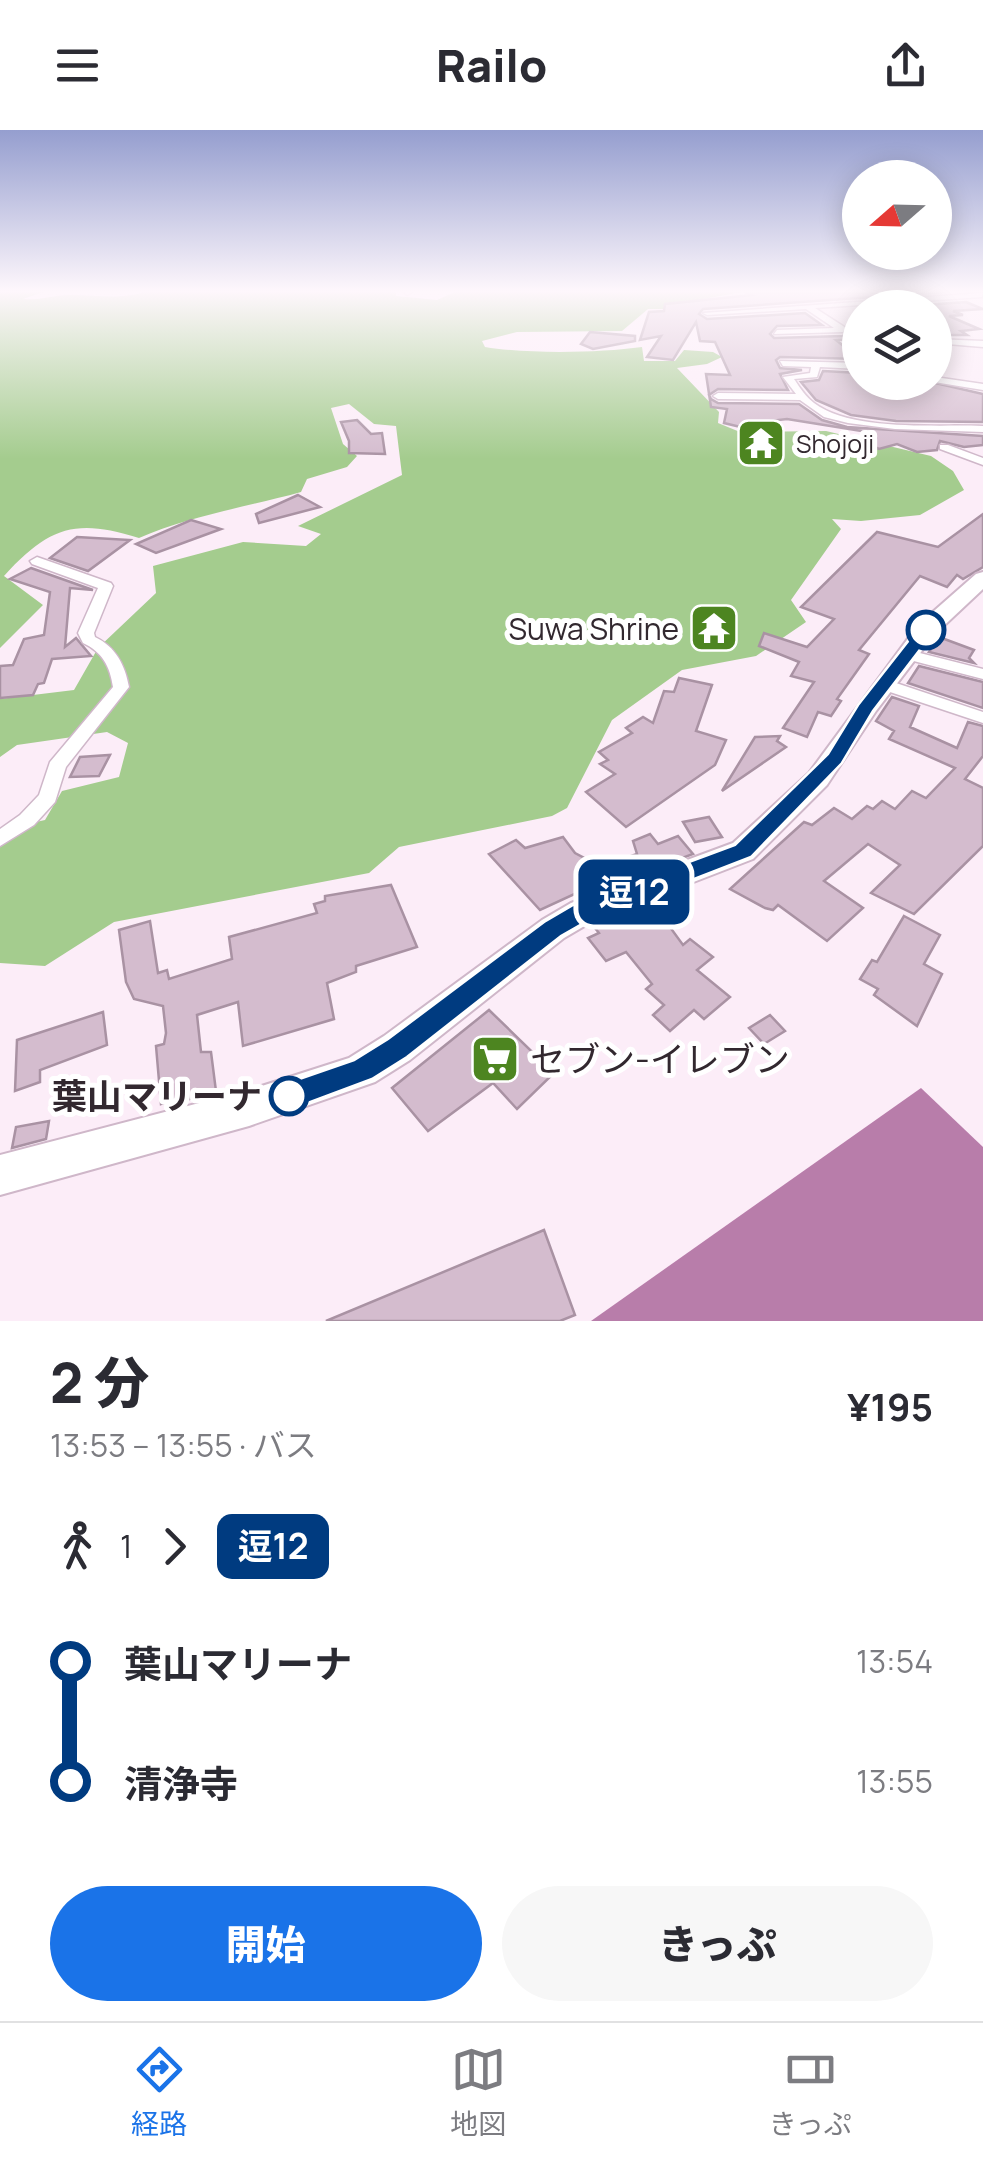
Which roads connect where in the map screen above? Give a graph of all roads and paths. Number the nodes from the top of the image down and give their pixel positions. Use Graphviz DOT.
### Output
graph roads {
  1 [pos="782,357"];
  2 [pos="816,366"];
  3 [pos="842,366"];
  4 [pos="952,382"];
  5 [pos="983,386"];
  6 [pos="718,396"];
  7 [pos="803,397"];
  8 [pos="915,425"];
  9 [pos="983,428"];
  10 [pos="870,438"];
  11 [pos="944,447"];
  12 [pos="982,461"];
  13 [pos="37,561"];
  14 [pos="983,578"];
  15 [pos="908,654"];
  16 [pos="983,674"];
  17 [pos="887,685"];
  18 [pos="983,718"];
  19 [pos="0,839"];
  20 [pos="0,1175"];
  1 -- 2 [label="street"];
  2 -- 3 [label="street"];
  2 -- 7 [label="street"];
  4 -- 5 [label="street"];
  6 -- 7 [label="street"];
  7 -- 8 [label="street"];
  8 -- 9 [label="street"];
  8 -- 10 [label="street"];
  11 -- 12 [label="street"];
  13 -- 19 [label="street"];
  14 -- 15 [label="main road"];
  15 -- 16 [label="street"];
  15 -- 17 [label="main road"];
  17 -- 18 [label="street"];
  17 -- 20 [label="main road"];
}
